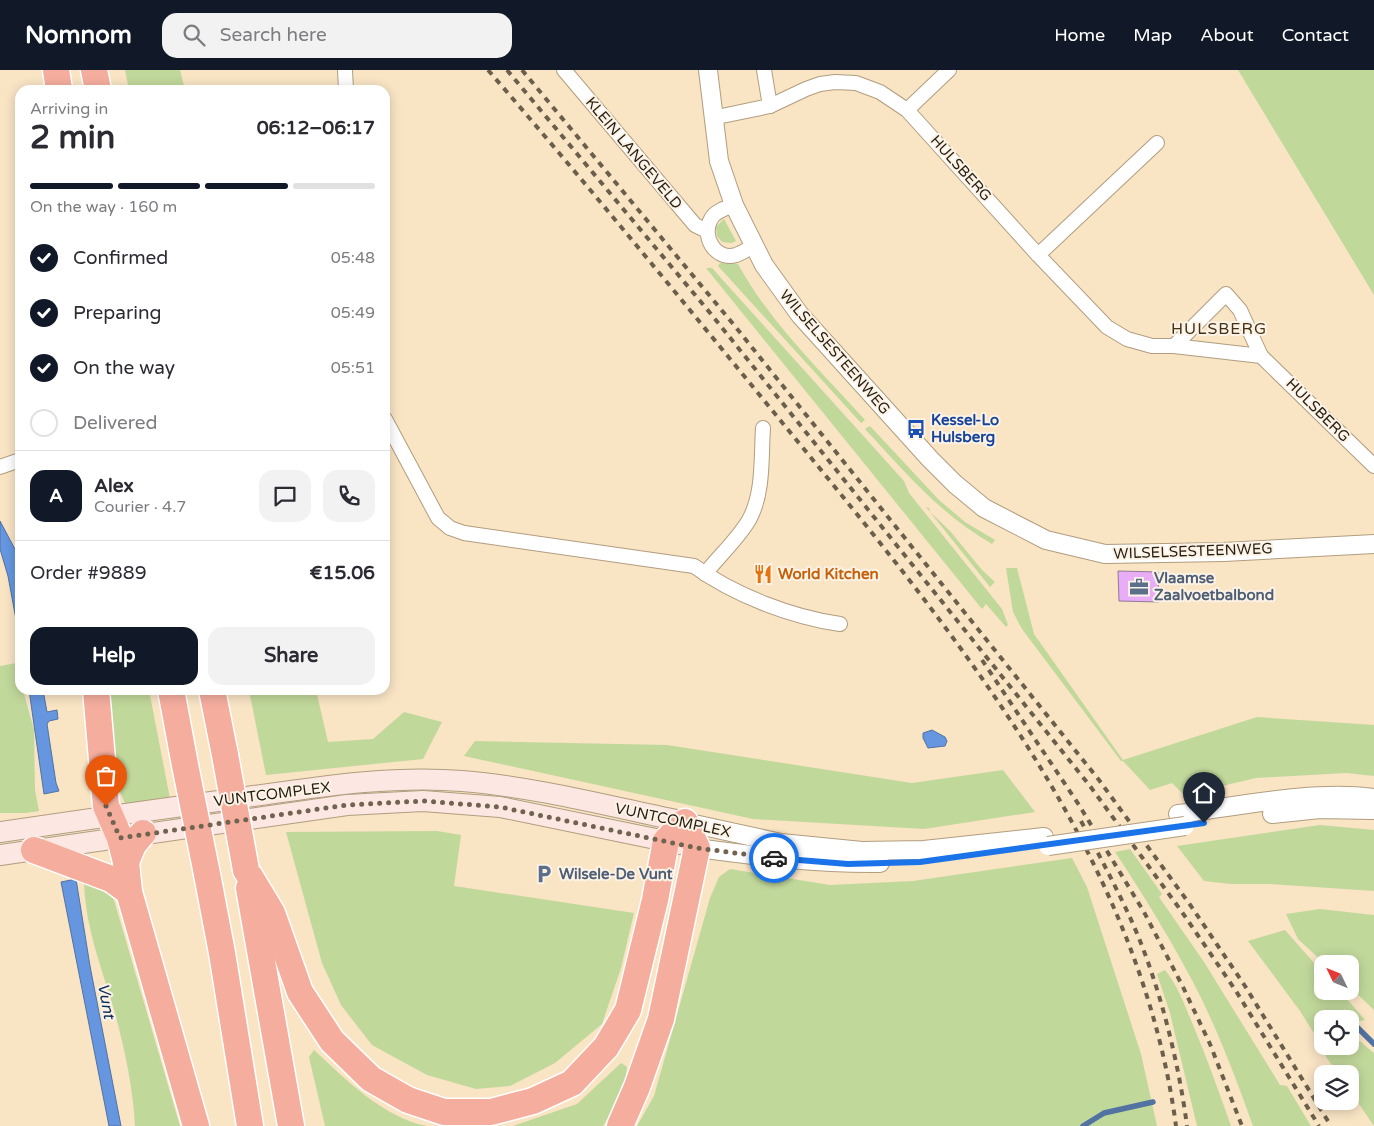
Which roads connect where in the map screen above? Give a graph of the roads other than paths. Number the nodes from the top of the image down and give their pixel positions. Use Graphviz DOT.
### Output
graph roads {
  1 [pos="47,70"];
  2 [pos="56,70"];
  3 [pos="94,70"];
  4 [pos="345,70"];
  5 [pos="564,70"];
  6 [pos="708,70"];
  7 [pos="764,70"];
  8 [pos="949,70"];
  9 [pos="936,76"];
  10 [pos="46,85"];
  11 [pos="59,85"];
  12 [pos="97,85"];
  13 [pos="346,85"];
  14 [pos="770,106"];
  15 [pos="907,110"];
  16 [pos="712,118"];
  17 [pos="1157,143"];
  18 [pos="734,205"];
  19 [pos="707,231"];
  20 [pos="753,246"];
  21 [pos="1038,255"];
  22 [pos="1174,346"];
  23 [pos="1261,356"];
  24 [pos="390,428"];
  25 [pos="763,428"];
  26 [pos="15,462"];
  27 [pos="1374,466"];
  28 [pos="0,467"];
  29 [pos="1374,544"];
  30 [pos="705,574"];
  31 [pos="840,624"];
  32 [pos="96,695"];
  33 [pos="172,695"];
  34 [pos="213,695"];
  35 [pos="1374,798"];
  36 [pos="180,806"];
  37 [pos="1374,810"];
  38 [pos="1181,820"];
  39 [pos="685,822"];
  40 [pos="0,832"];
  41 [pos="125,837"];
  42 [pos="1046,841"];
  43 [pos="666,842"];
  44 [pos="697,848"];
  45 [pos="34,850"];
  46 [pos="0,855"];
  47 [pos="246,870"];
  48 [pos="129,892"];
  49 [pos="196,1126"];
  50 [pos="250,1126"];
  51 [pos="290,1126"];
  52 [pos="620,1126"];
  1 -- 10 [label="highway"];
  2 -- 11 [label="highway"];
  3 -- 12 [label="highway"];
  4 -- 13 [label="street"];
  5 -- 19 [label="street, KLEIN LANGEVELD"];
  6 -- 16 [label="street, WILSELSESTEENWEG"];
  7 -- 14 [label="street"];
  8 -- 9 [label="street"];
  9 -- 15 [label="street"];
  14 -- 15 [label="street, HULSBERG"];
  14 -- 16 [label="street, HULSBERG"];
  15 -- 21 [label="street, HULSBERG"];
  16 -- 18 [label="street, WILSELSESTEENWEG"];
  17 -- 21 [label="street"];
  18 -- 19 [label="street"];
  18 -- 20 [label="street, WILSELSESTEENWEG"];
  19 -- 20 [label="street"];
  20 -- 29 [label="street, WILSELSESTEENWEG"];
  21 -- 22 [label="street, HULSBERG"];
  22 -- 23 [label="street, HULSBERG"];
  22 -- 23 [label="street, HULSBERG"];
  23 -- 27 [label="street, HULSBERG"];
  24 -- 30 [label="street"];
  25 -- 30 [label="street"];
  26 -- 28 [label="street"];
  30 -- 31 [label="street"];
  32 -- 41 [label="highway"];
  33 -- 50 [label="highway, bridge"];
  34 -- 47 [label="highway, bridge"];
  35 -- 38 [label="street, VUNTCOMPLEX"];
  36 -- 39 [label="main road, VUNTCOMPLEX"];
  36 -- 41 [label="main road, VUNTCOMPLEX"];
  36 -- 41 [label="main road, VUNTCOMPLEX"];
  37 -- 38 [label="street, VUNTCOMPLEX"];
  38 -- 42 [label="street, VUNTCOMPLEX, bridge"];
  39 -- 42 [label="street, VUNTCOMPLEX"];
  39 -- 43 [label="highway"];
  39 -- 44 [label="highway"];
  40 -- 41 [label="main road, VUNTCOMPLEX"];
  41 -- 43 [label="main road, VUNTCOMPLEX"];
  41 -- 45 [label="main road, VUNTCOMPLEX"];
  41 -- 48 [label="highway"];
  42 -- 44 [label="street, VUNTCOMPLEX"];
  43 -- 44 [label="main road, VUNTCOMPLEX"];
  43 -- 47 [label="highway"];
  44 -- 52 [label="highway"];
  45 -- 46 [label="main road, VUNTCOMPLEX"];
  45 -- 48 [label="highway"];
  47 -- 51 [label="highway"];
  48 -- 49 [label="highway"];
}
